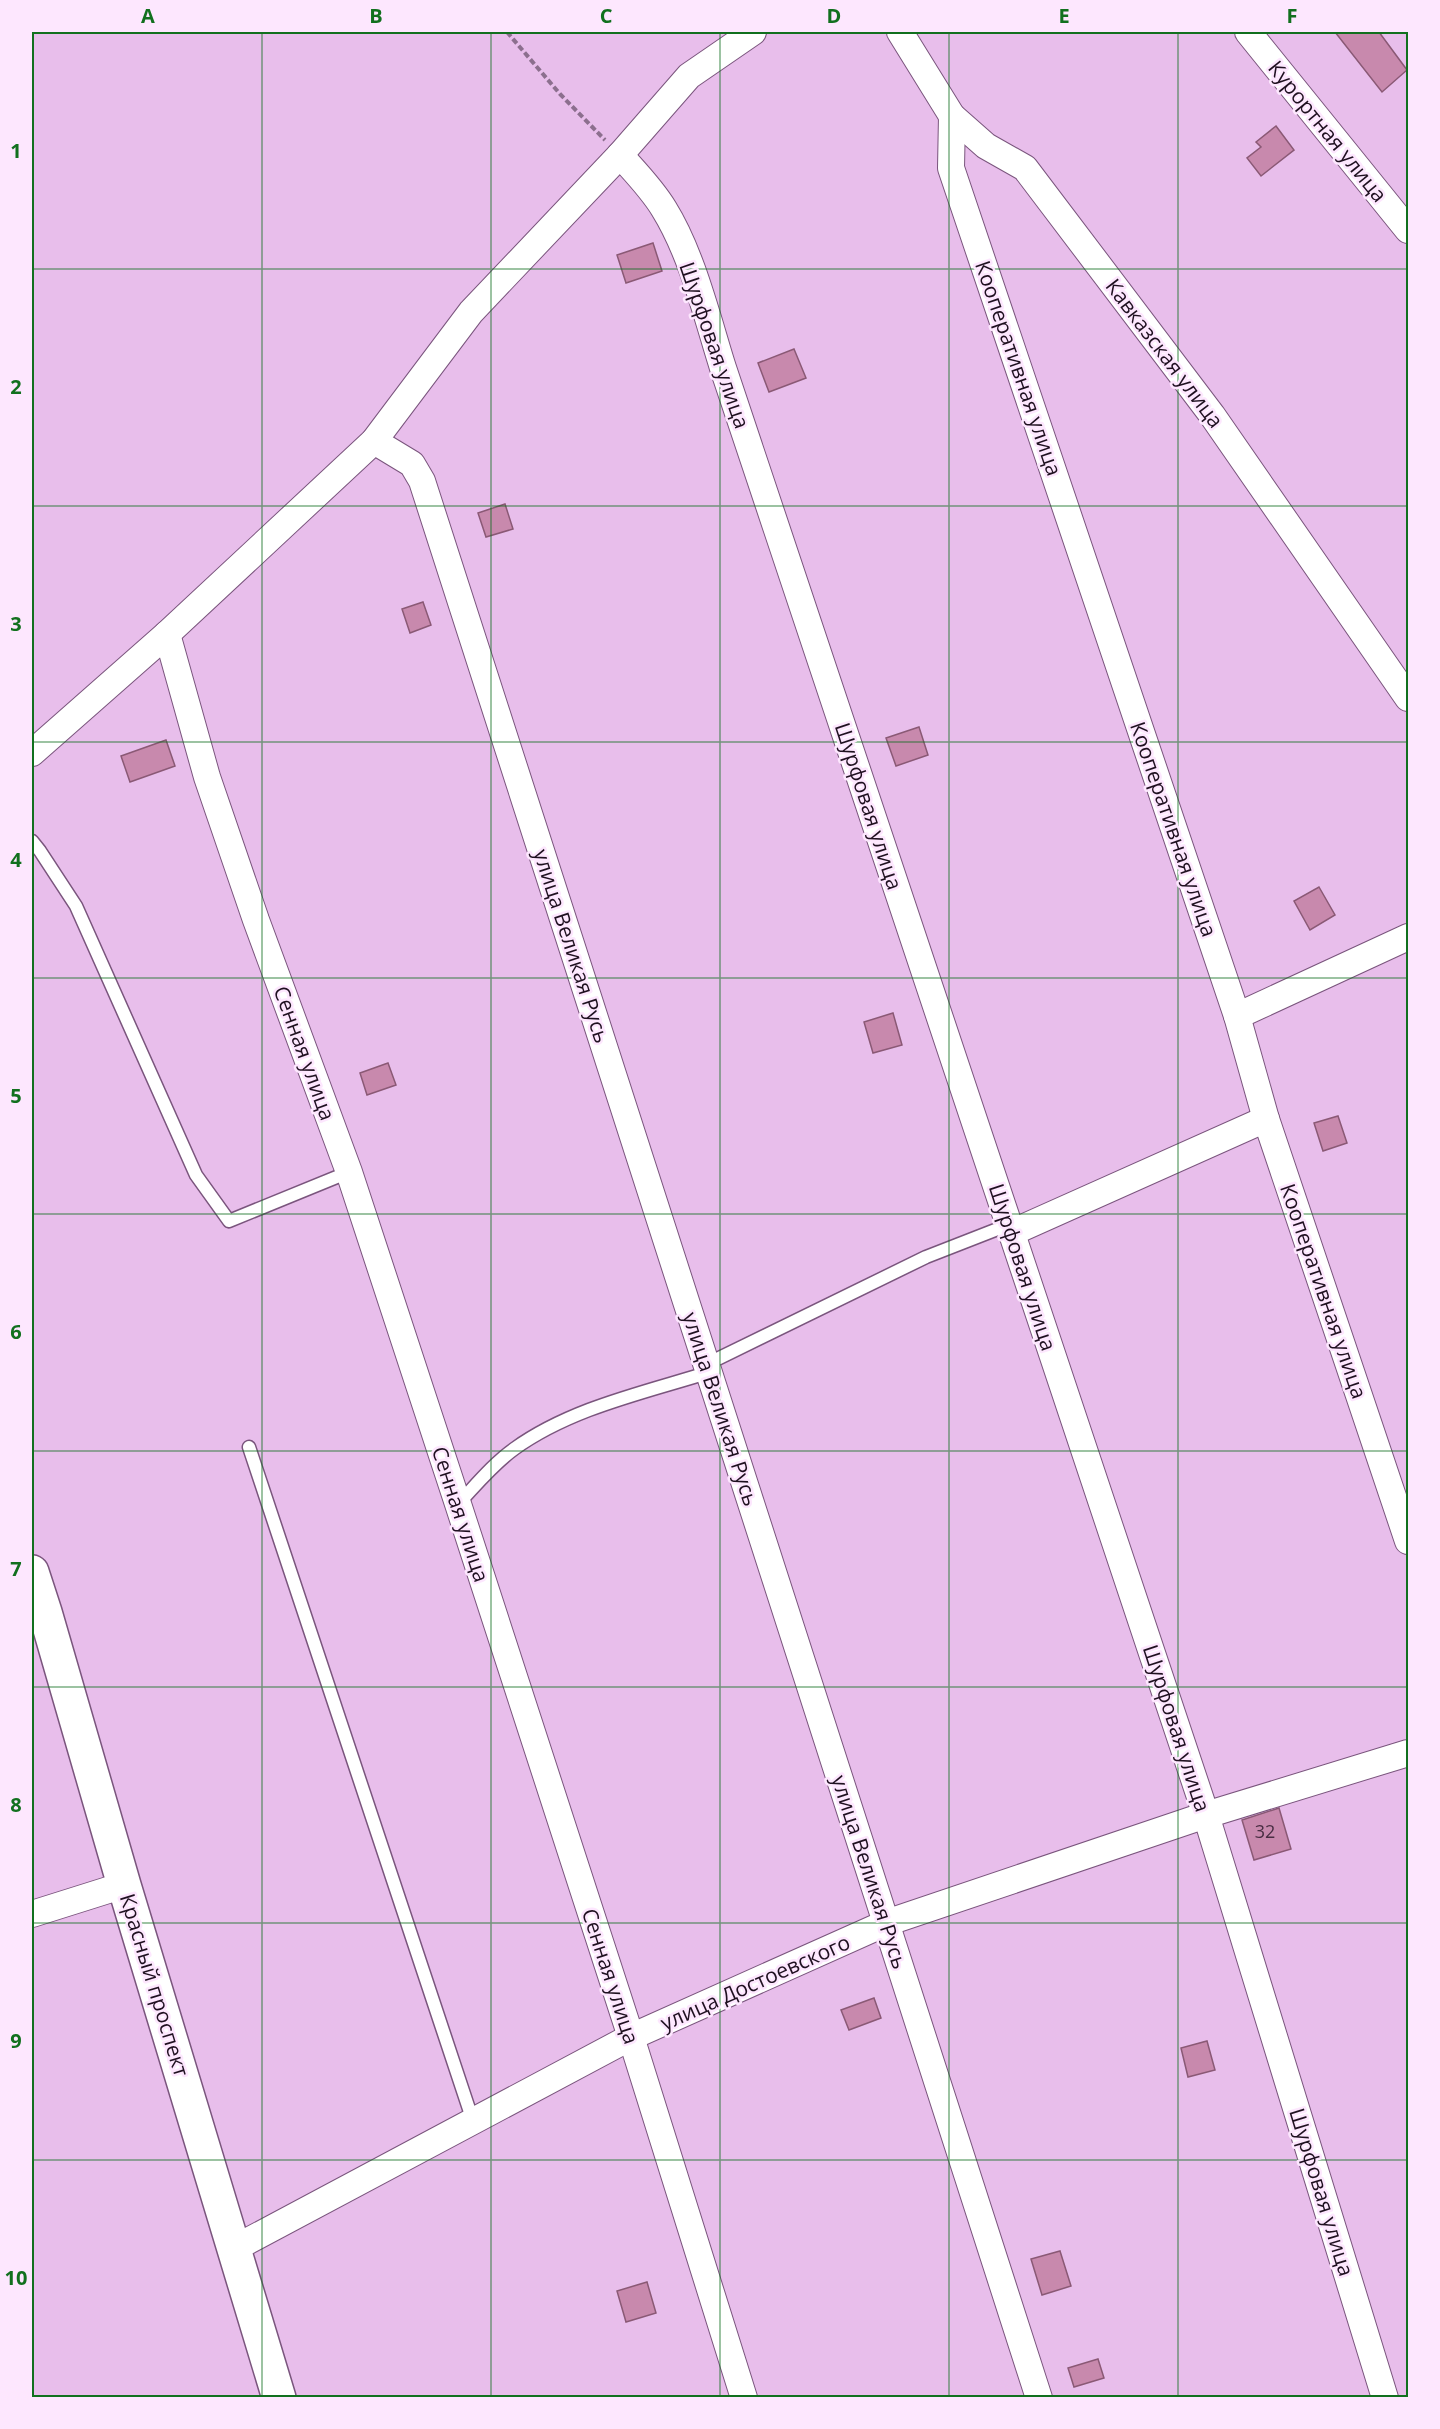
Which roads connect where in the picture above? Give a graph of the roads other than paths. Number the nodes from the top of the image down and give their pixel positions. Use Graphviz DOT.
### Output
graph roads {
  1 [pos="753,32"];
  2 [pos="900,32"];
  3 [pos="1248,32"];
  4 [pos="952,116"];
  5 [pos="620,155"];
  6 [pos="1408,230"];
  7 [pos="374,441"];
  8 [pos="167,634"];
  9 [pos="1408,698"];
  10 [pos="32,753"];
  11 [pos="32,841"];
  12 [pos="1408,937"];
  13 [pos="1237,1016"];
  14 [pos="1266,1119"];
  15 [pos="349,1172"];
  16 [pos="1010,1229"];
  17 [pos="709,1368"];
  18 [pos="249,1447"];
  19 [pos="1401,1495"];
  20 [pos="458,1504"];
  21 [pos="1408,1541"];
  22 [pos="32,1572"];
  23 [pos="1408,1753"];
  24 [pos="1206,1815"];
  25 [pos="124,1886"];
  26 [pos="32,1914"];
  27 [pos="886,1923"];
  28 [pos="631,2037"];
  29 [pos="473,2121"];
  30 [pos="235,2248"];
  31 [pos="279,2397"];
  32 [pos="744,2397"];
  33 [pos="1039,2397"];
  34 [pos="1385,2397"];
  1 -- 5 [label="street"];
  2 -- 4 [label="street, Кавказская улица"];
  3 -- 6 [label="street, Курортная улица"];
  4 -- 9 [label="street, Кавказская улица"];
  4 -- 13 [label="street, Кооперативная улица"];
  5 -- 7 [label="street"];
  5 -- 16 [label="street, Шурфовая улица"];
  7 -- 8 [label="street"];
  7 -- 17 [label="street, улица Великая Русь"];
  8 -- 10 [label="street"];
  8 -- 15 [label="street, Сенная улица"];
  11 -- 15 [label="lane"];
  12 -- 13 [label="street"];
  13 -- 14 [label="street, Кооперативная улица"];
  14 -- 16 [label="street"];
  14 -- 19 [label="street, Кооперативная улица"];
  15 -- 20 [label="street, Сенная улица"];
  16 -- 17 [label="lane"];
  16 -- 24 [label="street, Шурфовая улица"];
  17 -- 20 [label="lane"];
  17 -- 27 [label="street, улица Великая Русь"];
  18 -- 29 [label="lane"];
  19 -- 21 [label="street, Кооперативная улица"];
  20 -- 28 [label="street, Сенная улица"];
  22 -- 25 [label="street, Красный проспект"];
  23 -- 24 [label="street, улица Достоевского"];
  24 -- 27 [label="street, улица Достоевского"];
  24 -- 34 [label="street, Шурфовая улица"];
  25 -- 26 [label="street"];
  25 -- 30 [label="street, Красный проспект"];
  27 -- 28 [label="street, улица Достоевского"];
  27 -- 33 [label="street, улица Великая Русь"];
  28 -- 29 [label="street, улица Достоевского"];
  28 -- 32 [label="street, Сенная улица"];
  29 -- 30 [label="street, улица Достоевского"];
  30 -- 31 [label="street, Красный проспект"];
}
